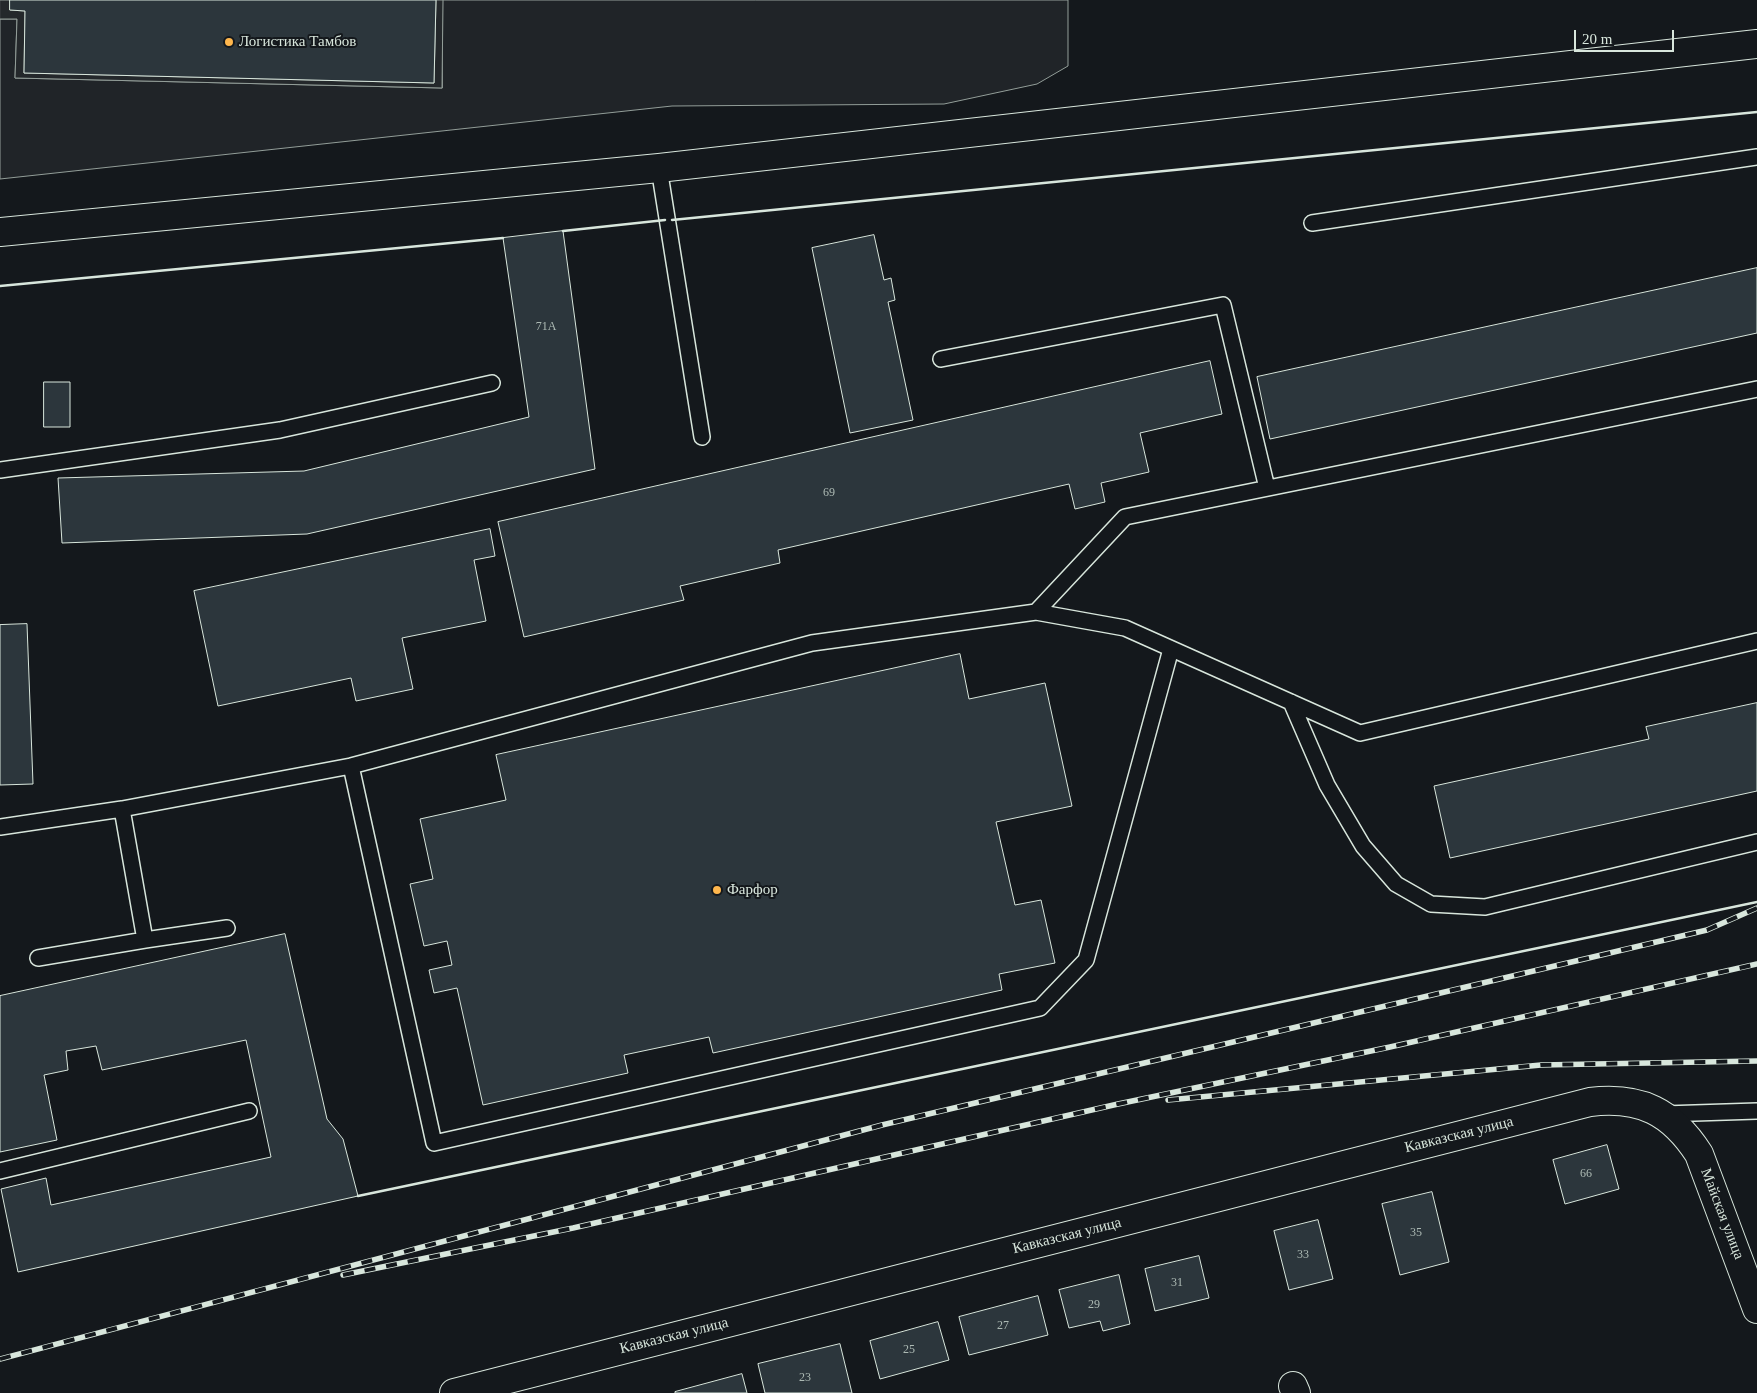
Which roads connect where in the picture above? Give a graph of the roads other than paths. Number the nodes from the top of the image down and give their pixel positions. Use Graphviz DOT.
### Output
graph roads {
  1 [pos="1757,44"];
  2 [pos="1757,157"];
  3 [pos="660,168"];
  4 [pos="1312,223"];
  5 [pos="0,232"];
  6 [pos="941,360"];
  7 [pos="492,383"];
  8 [pos="1757,389"];
  9 [pos="702,437"];
  10 [pos="0,470"];
  11 [pos="1267,488"];
  12 [pos="1036,612"];
  13 [pos="1757,641"];
  14 [pos="1171,649"];
  15 [pos="1291,702"];
  16 [pos="351,766"];
  17 [pos="122,808"];
  18 [pos="0,827"];
  19 [pos="1757,842"];
  20 [pos="227,928"];
  21 [pos="145,940"];
  22 [pos="38,958"];
  23 [pos="248,1111"];
  24 [pos="1757,1111"];
  25 [pos="1669,1119"];
  26 [pos="0,1171"];
  27 [pos="1757,1308"];
  28 [pos="454,1393"];
  1 -- 3 [label="street"];
  2 -- 4 [label="lane"];
  3 -- 5 [label="street"];
  3 -- 9 [label="lane"];
  6 -- 11 [label="lane"];
  7 -- 10 [label="lane"];
  8 -- 11 [label="lane"];
  11 -- 12 [label="lane"];
  12 -- 14 [label="lane"];
  12 -- 16 [label="lane"];
  13 -- 15 [label="lane"];
  14 -- 15 [label="lane"];
  14 -- 16 [label="lane"];
  15 -- 19 [label="lane"];
  16 -- 17 [label="lane"];
  17 -- 18 [label="lane"];
  17 -- 21 [label="lane"];
  20 -- 21 [label="lane"];
  21 -- 22 [label="lane"];
  23 -- 26 [label="lane"];
  24 -- 25 [label="lane"];
  25 -- 27 [label="street, Майская улица"];
  25 -- 28 [label="street, Кавказская улица"];
}
